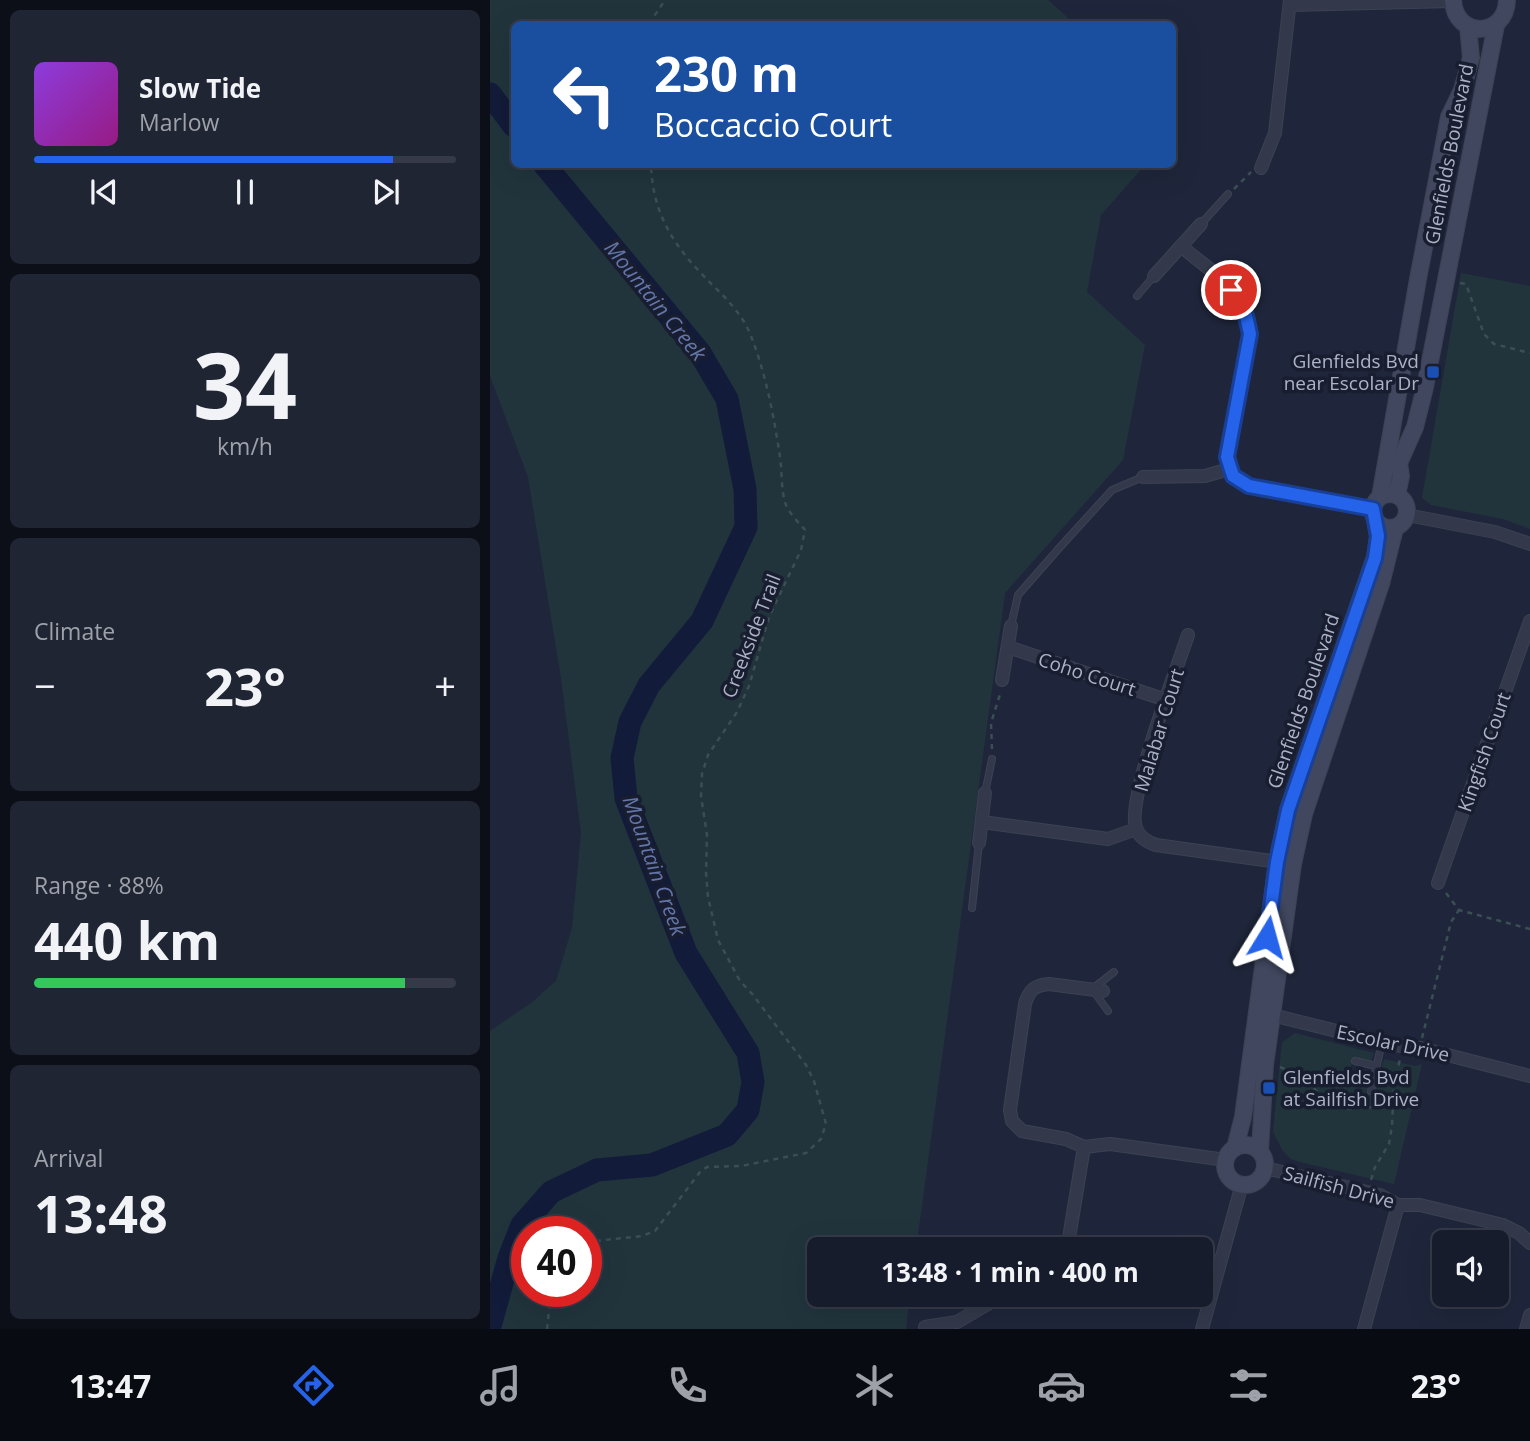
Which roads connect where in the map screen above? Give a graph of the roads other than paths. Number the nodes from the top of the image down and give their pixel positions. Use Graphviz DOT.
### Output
graph roads {
  1 [pos="1507,0"];
  2 [pos="1453,1"];
  3 [pos="1290,2"];
  4 [pos="1496,24"];
  5 [pos="1468,26"];
  6 [pos="1261,167"];
  7 [pos="1228,194"];
  8 [pos="1201,224"];
  9 [pos="1181,246"];
  10 [pos="1154,276"];
  11 [pos="1137,296"];
  12 [pos="1229,469"];
  13 [pos="1143,477"];
  14 [pos="1381,505"];
  15 [pos="1407,515"];
  16 [pos="1395,528"];
  17 [pos="1530,544"];
  18 [pos="1530,621"];
  19 [pos="1011,626"];
  20 [pos="1188,635"];
  21 [pos="1008,648"];
  22 [pos="1002,680"];
  23 [pos="1166,700"];
  24 [pos="992,759"];
  25 [pos="985,793"];
  26 [pos="982,822"];
  27 [pos="1136,829"];
  28 [pos="979,843"];
  29 [pos="1285,863"];
  30 [pos="1438,883"];
  31 [pos="972,908"];
  32 [pos="1114,972"];
  33 [pos="1097,990"];
  34 [pos="1108,1012"];
  35 [pos="1264,1013"];
  36 [pos="1382,1042"];
  37 [pos="1355,1061"];
  38 [pos="1376,1066"];
  39 [pos="1530,1076"];
  40 [pos="1371,1091"];
  41 [pos="1084,1147"];
  42 [pos="1260,1150"];
  43 [pos="1230,1154"];
  44 [pos="1265,1168"];
  45 [pos="1242,1184"];
  46 [pos="1398,1205"];
  47 [pos="1069,1237"];
  48 [pos="1530,1243"];
  49 [pos="983,1307"];
  50 [pos="1530,1315"];
  51 [pos="925,1327"];
  52 [pos="1202,1329"];
  53 [pos="1364,1329"];
  54 [pos="1526,1329"];
  1 -- 4 [label="street, Glenfields Boulevard"];
  2 -- 3 [label="street"];
  2 -- 5 [label="street"];
  3 -- 6 [label="street"];
  4 -- 5 [label="street"];
  4 -- 14 [label="street, Glenfields Boulevard"];
  5 -- 14 [label="street, Glenfields Boulevard"];
  7 -- 8 [label="lane"];
  8 -- 9 [label="street"];
  9 -- 10 [label="street"];
  9 -- 12 [label="street"];
  10 -- 11 [label="lane"];
  12 -- 13 [label="street"];
  12 -- 14 [label="street"];
  13 -- 19 [label="lane"];
  14 -- 15 [label="street"];
  14 -- 16 [label="street"];
  14 -- 29 [label="street, Glenfields Boulevard"];
  15 -- 16 [label="street"];
  15 -- 17 [label="street"];
  16 -- 29 [label="street, Glenfields Boulevard"];
  18 -- 30 [label="street, Kingfish Court"];
  19 -- 21 [label="street"];
  20 -- 23 [label="street, Malabar Court"];
  21 -- 22 [label="street"];
  21 -- 23 [label="street, Coho Court"];
  23 -- 27 [label="street, Malabar Court"];
  24 -- 25 [label="lane"];
  25 -- 26 [label="street"];
  26 -- 27 [label="street"];
  26 -- 28 [label="street"];
  27 -- 29 [label="street"];
  28 -- 31 [label="lane"];
  29 -- 35 [label="street, Glenfields Boulevard"];
  32 -- 33 [label="lane"];
  33 -- 34 [label="lane"];
  33 -- 41 [label="street"];
  35 -- 36 [label="street, Escolar Drive"];
  35 -- 42 [label="street, Glenfields Boulevard"];
  35 -- 43 [label="street, Glenfields Boulevard"];
  36 -- 38 [label="lane"];
  36 -- 39 [label="street, Escolar Drive"];
  37 -- 38 [label="lane"];
  38 -- 40 [label="lane"];
  41 -- 43 [label="street"];
  41 -- 47 [label="street"];
  42 -- 43 [label="street"];
  42 -- 44 [label="street"];
  43 -- 45 [label="street"];
  44 -- 45 [label="street"];
  44 -- 46 [label="street, Sailfish Drive"];
  45 -- 52 [label="street"];
  46 -- 48 [label="street, Sailfish Drive"];
  46 -- 53 [label="street"];
  49 -- 51 [label="street"];
  50 -- 54 [label="street"];
}
